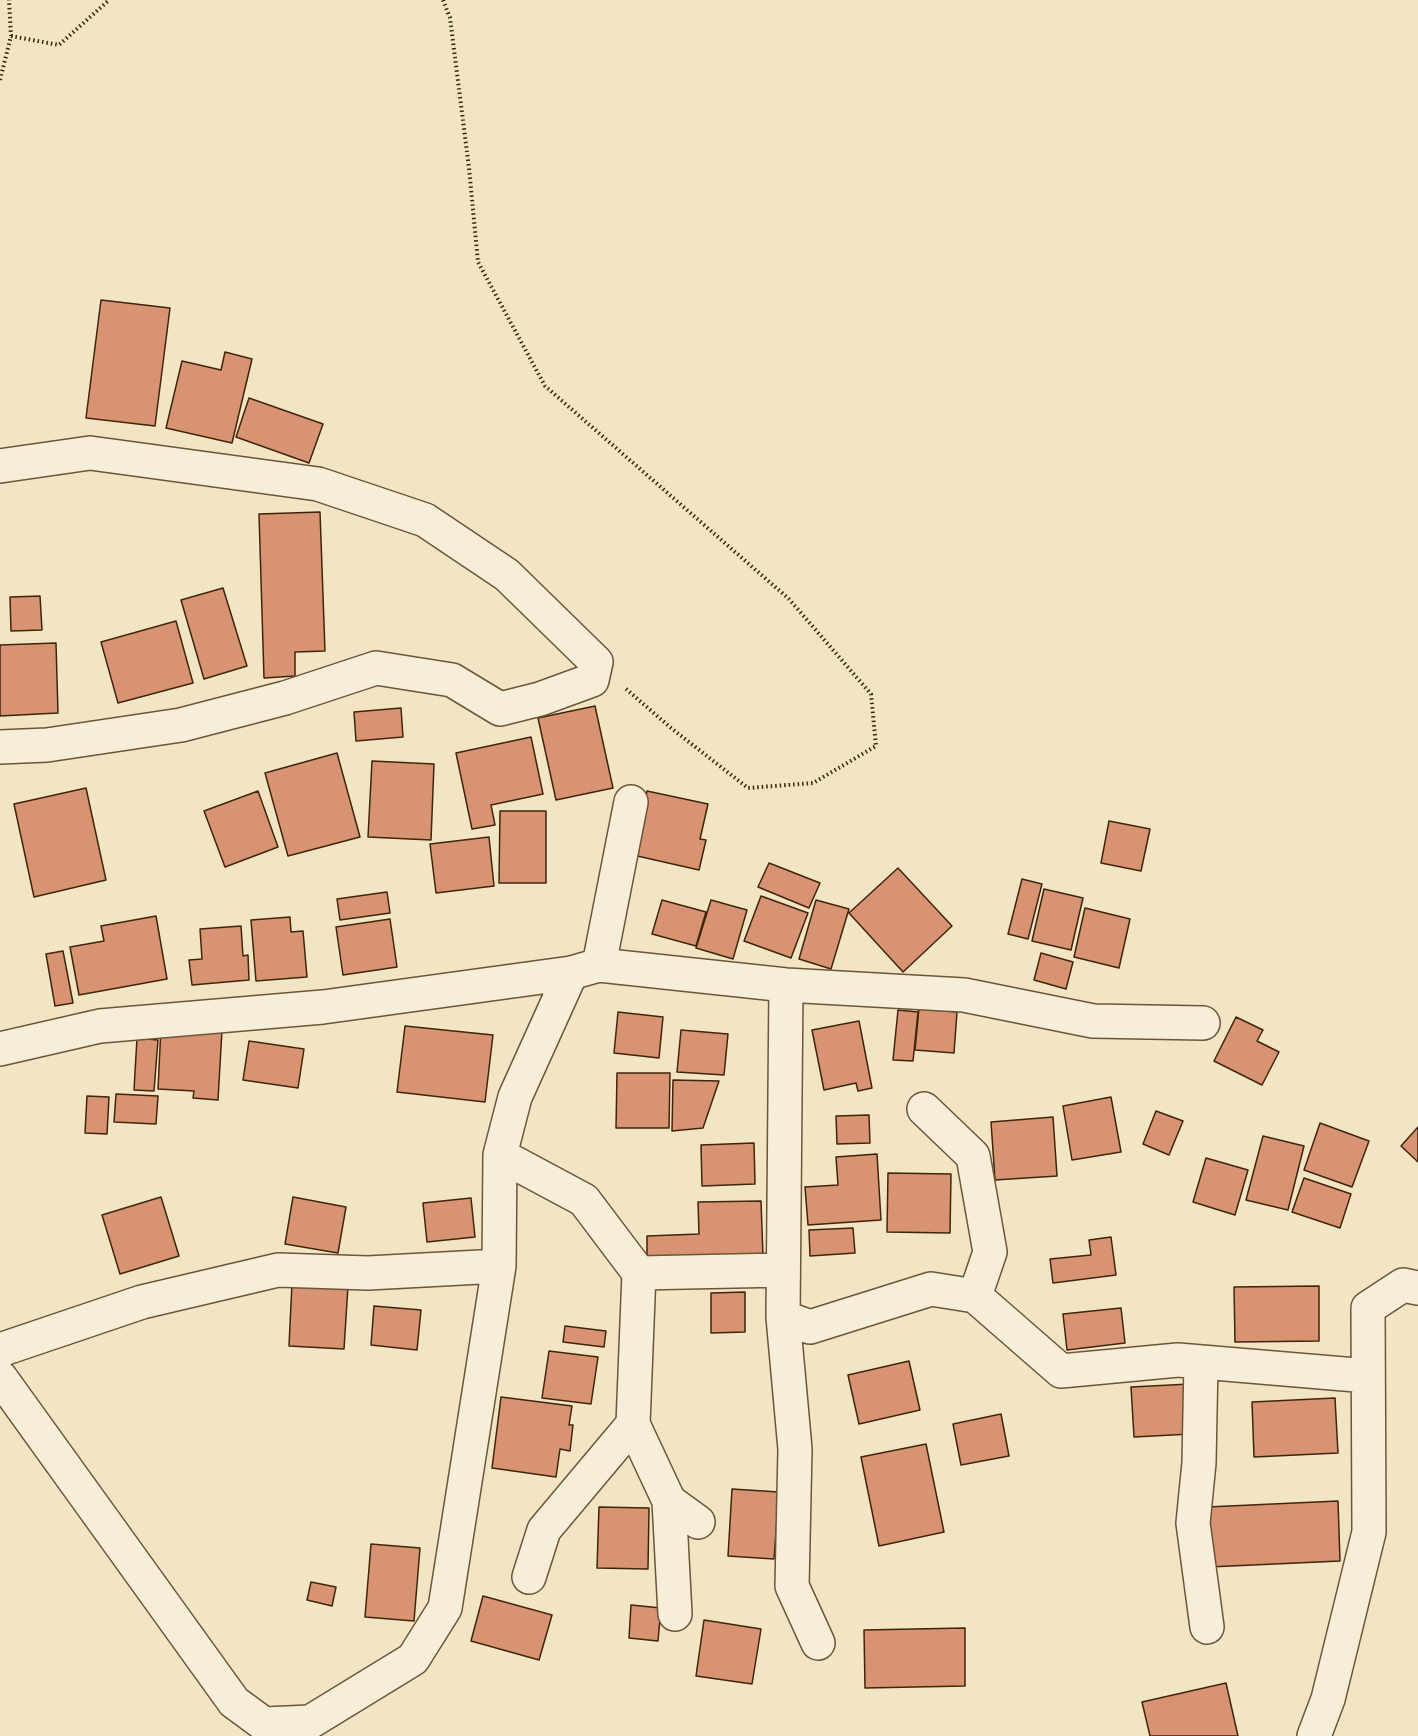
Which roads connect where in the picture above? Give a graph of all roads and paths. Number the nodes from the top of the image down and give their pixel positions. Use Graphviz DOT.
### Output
graph roads {
  1 [pos="9,0"];
  2 [pos="109,0"];
  3 [pos="442,0"];
  4 [pos="11,36"];
  5 [pos="0,80"];
  6 [pos="0,466"];
  7 [pos="596,662"];
  8 [pos="0,747"];
  9 [pos="631,802"];
  10 [pos="585,969"];
  11 [pos="786,985"];
  12 [pos="1203,1023"];
  13 [pos="0,1049"];
  14 [pos="924,1109"];
  15 [pos="500,1155"];
  16 [pos="499,1266"];
  17 [pos="783,1270"];
  18 [pos="639,1273"];
  19 [pos="1410,1287"];
  20 [pos="975,1296"];
  21 [pos="783,1317"];
  22 [pos="0,1350"];
  23 [pos="1202,1362"];
  24 [pos="1368,1376"];
  25 [pos="0,1377"];
  26 [pos="633,1424"];
  27 [pos="669,1501"];
  28 [pos="698,1522"];
  29 [pos="529,1577"];
  30 [pos="675,1614"];
  31 [pos="1207,1627"];
  32 [pos="818,1643"];
  33 [pos="1314,1736"];
  1 -- 4 [label="path"];
  2 -- 4 [label="path"];
  3 -- 7 [label="path"];
  4 -- 5 [label="path"];
  6 -- 7 [label="street"];
  7 -- 8 [label="street"];
  9 -- 10 [label="street"];
  10 -- 11 [label="street"];
  10 -- 13 [label="street"];
  10 -- 15 [label="street"];
  11 -- 12 [label="street"];
  11 -- 17 [label="street"];
  14 -- 20 [label="street"];
  15 -- 16 [label="street"];
  15 -- 18 [label="street"];
  16 -- 22 [label="street"];
  16 -- 25 [label="street"];
  17 -- 18 [label="street"];
  17 -- 21 [label="street"];
  18 -- 26 [label="street"];
  19 -- 24 [label="street"];
  20 -- 21 [label="street"];
  20 -- 23 [label="street"];
  21 -- 32 [label="street"];
  23 -- 24 [label="street"];
  23 -- 31 [label="street"];
  24 -- 33 [label="street"];
  26 -- 27 [label="street"];
  26 -- 29 [label="street"];
  27 -- 28 [label="street"];
  27 -- 30 [label="street"];
}
